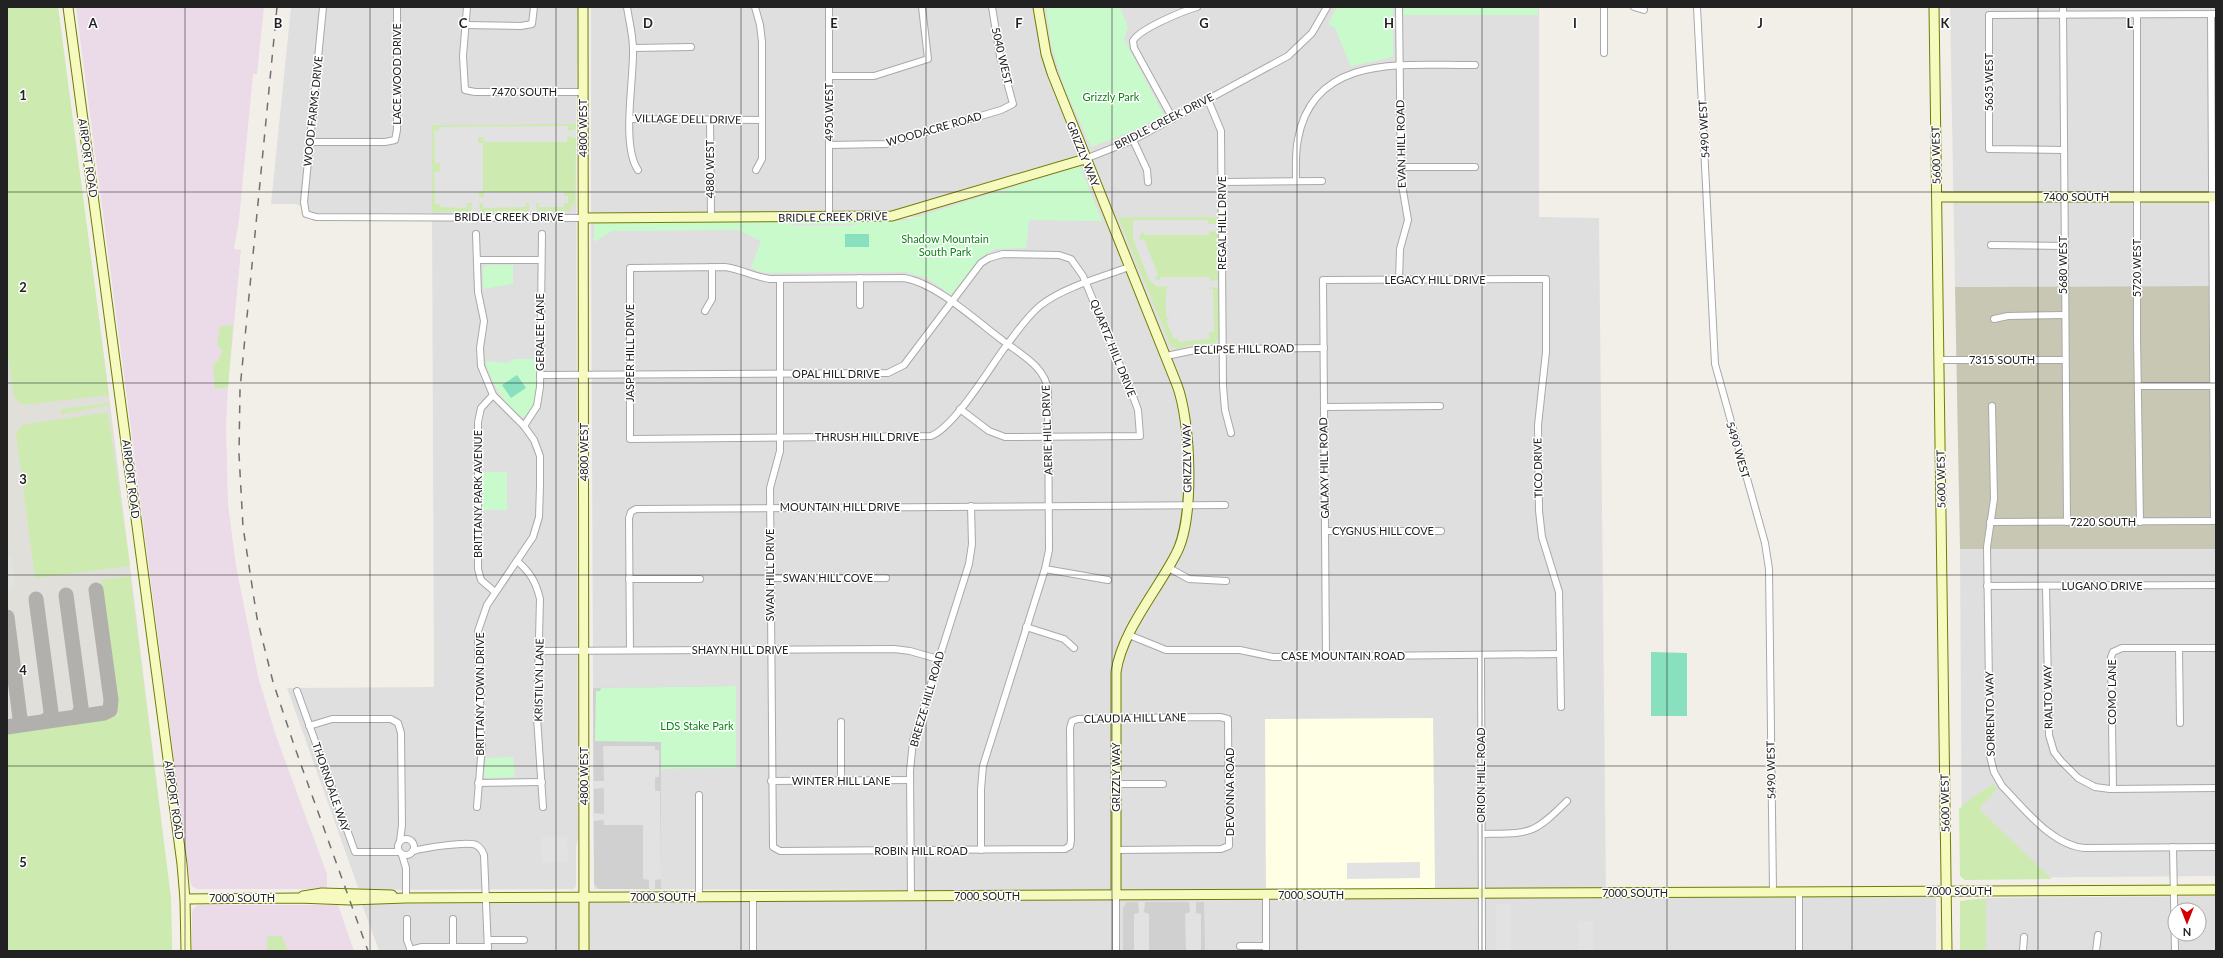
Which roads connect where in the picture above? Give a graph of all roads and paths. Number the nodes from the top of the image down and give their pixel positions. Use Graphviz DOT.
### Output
graph roads {
  1 [pos="68,7"];
  2 [pos="323,7"];
  3 [pos="397,7"];
  4 [pos="467,7"];
  5 [pos="534,7"];
  6 [pos="583,7"];
  7 [pos="627,7"];
  8 [pos="755,7"];
  9 [pos="829,7"];
  10 [pos="922,7"];
  11 [pos="992,7"];
  12 [pos="1038,7"];
  13 [pos="1197,7"];
  14 [pos="1328,7"];
  15 [pos="1399,7"];
  16 [pos="1604,7"];
  17 [pos="1634,7"];
  18 [pos="1697,7"];
  19 [pos="1934,7"];
  20 [pos="2063,7"];
  21 [pos="1644,10"];
  22 [pos="2213,14"];
  23 [pos="2063,15"];
  24 [pos="2137,15"];
  25 [pos="466,25"];
  26 [pos="691,47"];
  27 [pos="633,48"];
  28 [pos="1604,53"];
  29 [pos="1475,65"];
  30 [pos="1400,66"];
  31 [pos="829,76"];
  32 [pos="583,92"];
  33 [pos="1208,100"];
  34 [pos="1013,104"];
  35 [pos="630,119"];
  36 [pos="1173,119"];
  37 [pos="710,120"];
  38 [pos="762,120"];
  39 [pos="1133,140"];
  40 [pos="310,142"];
  41 [pos="829,146"];
  42 [pos="2063,150"];
  43 [pos="1085,159"];
  44 [pos="1400,167"];
  45 [pos="1475,167"];
  46 [pos="638,170"];
  47 [pos="756,170"];
  48 [pos="1296,181"];
  49 [pos="1322,181"];
  50 [pos="1148,182"];
  51 [pos="1222,182"];
  52 [pos="1937,197"];
  53 [pos="2063,197"];
  54 [pos="2137,197"];
  55 [pos="2213,197"];
  56 [pos="306,214"];
  57 [pos="583,218"];
  58 [pos="710,218"];
  59 [pos="829,218"];
  60 [pos="476,234"];
  61 [pos="542,234"];
  62 [pos="1991,245"];
  63 [pos="2063,246"];
  64 [pos="476,260"];
  65 [pos="541,260"];
  66 [pos="1075,263"];
  67 [pos="712,267"];
  68 [pos="1129,267"];
  69 [pos="630,268"];
  70 [pos="860,278"];
  71 [pos="780,279"];
  72 [pos="1546,279"];
  73 [pos="1323,280"];
  74 [pos="1399,280"];
  75 [pos="1086,283"];
  76 [pos="951,303"];
  77 [pos="860,305"];
  78 [pos="705,311"];
  79 [pos="2214,313"];
  80 [pos="2064,315"];
  81 [pos="1994,319"];
  82 [pos="1008,344"];
  83 [pos="1324,348"];
  84 [pos="1223,349"];
  85 [pos="1166,356"];
  86 [pos="1939,360"];
  87 [pos="2065,360"];
  88 [pos="631,374"];
  89 [pos="780,374"];
  90 [pos="540,375"];
  91 [pos="583,375"];
  92 [pos="2139,386"];
  93 [pos="2214,386"];
  94 [pos="493,395"];
  95 [pos="1440,406"];
  96 [pos="1992,406"];
  97 [pos="1324,407"];
  98 [pos="960,409"];
  99 [pos="524,426"];
  100 [pos="1231,433"];
  101 [pos="1048,436"];
  102 [pos="780,438"];
  103 [pos="630,439"];
  104 [pos="2215,453"];
  105 [pos="1188,505"];
  106 [pos="1225,505"];
  107 [pos="972,506"];
  108 [pos="1048,506"];
  109 [pos="770,507"];
  110 [pos="2215,521"];
  111 [pos="1990,522"];
  112 [pos="2066,522"];
  113 [pos="2140,522"];
  114 [pos="1325,531"];
  115 [pos="1441,531"];
  116 [pos="517,561"];
  117 [pos="1169,568"];
  118 [pos="1045,569"];
  119 [pos="770,578"];
  120 [pos="886,578"];
  121 [pos="629,579"];
  122 [pos="700,579"];
  123 [pos="1108,580"];
  124 [pos="1226,581"];
  125 [pos="2216,585"];
  126 [pos="1987,586"];
  127 [pos="2046,586"];
  128 [pos="494,592"];
  129 [pos="1026,627"];
  130 [pos="1129,635"];
  131 [pos="1074,648"];
  132 [pos="2179,648"];
  133 [pos="2216,648"];
  134 [pos="630,650"];
  135 [pos="771,650"];
  136 [pos="540,651"];
  137 [pos="584,651"];
  138 [pos="1560,654"];
  139 [pos="1326,656"];
  140 [pos="1480,656"];
  141 [pos="938,659"];
  142 [pos="297,690"];
  143 [pos="1561,707"];
  144 [pos="1115,718"];
  145 [pos="1228,719"];
  146 [pos="841,722"];
  147 [pos="2180,723"];
  148 [pos="310,726"];
  149 [pos="910,780"];
  150 [pos="771,781"];
  151 [pos="841,781"];
  152 [pos="542,782"];
  153 [pos="478,783"];
  154 [pos="1116,784"];
  155 [pos="1163,784"];
  156 [pos="2216,788"];
  157 [pos="2113,789"];
  158 [pos="698,795"];
  159 [pos="1567,801"];
  160 [pos="477,807"];
  161 [pos="543,807"];
  162 [pos="402,825"];
  163 [pos="1482,834"];
  164 [pos="411,840"];
  165 [pos="399,843"];
  166 [pos="428,847"];
  167 [pos="1068,847"];
  168 [pos="2173,847"];
  169 [pos="2216,847"];
  170 [pos="774,849"];
  171 [pos="910,850"];
  172 [pos="981,850"];
  173 [pos="1116,850"];
  174 [pos="387,852"];
  175 [pos="412,853"];
  176 [pos="401,854"];
  177 [pos="406,868"];
  178 [pos="2174,890"];
  179 [pos="2216,890"];
  180 [pos="1946,891"];
  181 [pos="1773,892"];
  182 [pos="1799,892"];
  183 [pos="1482,893"];
  184 [pos="1116,895"];
  185 [pos="911,896"];
  186 [pos="1266,896"];
  187 [pos="699,897"];
  188 [pos="753,897"];
  189 [pos="406,898"];
  190 [pos="485,898"];
  191 [pos="584,898"];
  192 [pos="186,899"];
  193 [pos="407,918"];
  194 [pos="453,919"];
  195 [pos="2098,935"];
  196 [pos="2024,937"];
  197 [pos="488,940"];
  198 [pos="524,940"];
  199 [pos="453,946"];
  200 [pos="1240,946"];
  201 [pos="1266,948"];
  202 [pos="488,949"];
  203 [pos="410,950"];
  204 [pos="186,951"];
  205 [pos="584,951"];
  206 [pos="753,951"];
  207 [pos="1116,951"];
  208 [pos="1482,951"];
  209 [pos="1799,951"];
  210 [pos="1946,951"];
  211 [pos="2024,951"];
  212 [pos="2096,951"];
  213 [pos="2175,951"];
  1 -- 192 [label="street, AIRPORT ROAD"];
  2 -- 40 [label="street, WOOD FARMS DRIVE"];
  3 -- 40 [label="street, LACE WOOD DRIVE"];
  4 -- 25 [label="street"];
  5 -- 25 [label="street"];
  6 -- 32 [label="street, 4800 WEST"];
  7 -- 27 [label="street, VILLAGE DELL DRIVE"];
  8 -- 38 [label="street"];
  9 -- 31 [label="street, 4950 WEST"];
  10 -- 31 [label="street"];
  11 -- 34 [label="street, 5040 WEST"];
  12 -- 43 [label="street, GRIZZLY WAY"];
  13 -- 36 [label="street"];
  14 -- 33 [label="street, BRIDLE CREEK DRIVE"];
  15 -- 30 [label="street, EVAN HILL ROAD"];
  16 -- 28 [label="street"];
  17 -- 21 [label="street"];
  18 -- 181 [label="street, 5490 WEST"];
  19 -- 52 [label="street, 5600 WEST"];
  20 -- 23 [label="street, 5680 WEST"];
  22 -- 24 [label="street"];
  22 -- 55 [label="street"];
  23 -- 24 [label="street"];
  23 -- 42 [label="street, 5680 WEST"];
  23 -- 42 [label="street, 5635 WEST"];
  24 -- 54 [label="street, 5720 WEST"];
  25 -- 32 [label="street, 7470 SOUTH"];
  26 -- 27 [label="street"];
  27 -- 35 [label="street, VILLAGE DELL DRIVE"];
  29 -- 30 [label="street"];
  30 -- 44 [label="street, EVAN HILL ROAD"];
  30 -- 48 [label="street"];
  31 -- 41 [label="street, 4950 WEST"];
  32 -- 57 [label="street, 4800 WEST"];
  33 -- 36 [label="street, BRIDLE CREEK DRIVE"];
  33 -- 51 [label="street, REGAL HILL DRIVE"];
  34 -- 41 [label="street, WOODACRE ROAD"];
  35 -- 37 [label="street, VILLAGE DELL DRIVE"];
  35 -- 46 [label="street"];
  36 -- 39 [label="street, BRIDLE CREEK DRIVE"];
  37 -- 38 [label="street, VILLAGE DELL DRIVE"];
  37 -- 58 [label="street, 4880 WEST"];
  38 -- 47 [label="street"];
  39 -- 43 [label="street, BRIDLE CREEK DRIVE"];
  39 -- 50 [label="street"];
  40 -- 56 [label="street, WOOD FARMS DRIVE"];
  41 -- 59 [label="street, 4950 WEST"];
  42 -- 53 [label="street, 5680 WEST"];
  43 -- 59 [label="street, BRIDLE CREEK DRIVE"];
  43 -- 68 [label="street, GRIZZLY WAY"];
  44 -- 45 [label="street"];
  44 -- 74 [label="street, EVAN HILL ROAD"];
  48 -- 49 [label="street"];
  48 -- 51 [label="street"];
  51 -- 84 [label="street, REGAL HILL DRIVE"];
  52 -- 53 [label="street, 7400 SOUTH"];
  52 -- 86 [label="street, 5600 WEST"];
  53 -- 54 [label="street, 7400 SOUTH"];
  53 -- 63 [label="street, 5680 WEST"];
  54 -- 55 [label="street, 7400 SOUTH"];
  54 -- 92 [label="street, 5720 WEST"];
  55 -- 79 [label="street"];
  56 -- 57 [label="street, BRIDLE CREEK DRIVE"];
  57 -- 58 [label="street, BRIDLE CREEK DRIVE"];
  57 -- 91 [label="street, 4800 WEST"];
  58 -- 59 [label="street, BRIDLE CREEK DRIVE"];
  60 -- 64 [label="street, BRITTANY TOWN DRIVE"];
  61 -- 65 [label="street, GERALEE LANE"];
  62 -- 63 [label="street"];
  63 -- 80 [label="street, 5680 WEST"];
  64 -- 65 [label="street"];
  64 -- 94 [label="street, BRITTANY TOWN DRIVE"];
  65 -- 90 [label="street, GERALEE LANE"];
  66 -- 75 [label="street, QUARTZ HILL DRIVE"];
  66 -- 76 [label="street, OPAL HILL DRIVE"];
  67 -- 69 [label="street, AERIE HILL DRIVE"];
  67 -- 71 [label="street, AERIE HILL DRIVE"];
  67 -- 78 [label="street"];
  68 -- 75 [label="street, THRUSH HILL DRIVE"];
  68 -- 85 [label="street, GRIZZLY WAY"];
  69 -- 88 [label="street, JASPER HILL DRIVE"];
  70 -- 71 [label="street, AERIE HILL DRIVE"];
  70 -- 76 [label="street, AERIE HILL DRIVE"];
  70 -- 77 [label="street"];
  71 -- 89 [label="street, SWAN HILL DRIVE"];
  72 -- 74 [label="street, LEGACY HILL DRIVE"];
  72 -- 138 [label="street, TICO DRIVE"];
  73 -- 74 [label="street, LEGACY HILL DRIVE"];
  73 -- 83 [label="street, GALAXY HILL ROAD"];
  75 -- 82 [label="street, THRUSH HILL DRIVE"];
  75 -- 101 [label="street, QUARTZ HILL DRIVE"];
  76 -- 82 [label="street, AERIE HILL DRIVE"];
  76 -- 89 [label="street, OPAL HILL DRIVE"];
  79 -- 93 [label="street"];
  80 -- 81 [label="street"];
  80 -- 87 [label="street, 5680 WEST"];
  82 -- 98 [label="street, THRUSH HILL DRIVE"];
  82 -- 101 [label="street, AERIE HILL DRIVE"];
  83 -- 84 [label="street, ECLIPSE HILL ROAD"];
  83 -- 97 [label="street, GALAXY HILL ROAD"];
  84 -- 85 [label="street, ECLIPSE HILL ROAD"];
  84 -- 100 [label="street, REGAL HILL DRIVE"];
  85 -- 105 [label="street, GRIZZLY WAY"];
  86 -- 87 [label="street, 7315 SOUTH"];
  86 -- 180 [label="street, 5600 WEST"];
  87 -- 112 [label="street, 5680 WEST"];
  88 -- 89 [label="street, OPAL HILL DRIVE"];
  88 -- 91 [label="street, OPAL HILL DRIVE"];
  88 -- 103 [label="street, JASPER HILL DRIVE"];
  89 -- 102 [label="street, SWAN HILL DRIVE"];
  90 -- 91 [label="street, OPAL HILL DRIVE"];
  90 -- 99 [label="street, GERALEE LANE"];
  91 -- 137 [label="street, 4800 WEST"];
  92 -- 93 [label="street"];
  92 -- 113 [label="street, 5720 WEST"];
  93 -- 104 [label="street"];
  94 -- 99 [label="street, BRITTANY TOWN DRIVE"];
  94 -- 128 [label="street, BRITTANY PARK AVENUE"];
  95 -- 97 [label="street"];
  96 -- 111 [label="street, SORRENTO WAY"];
  97 -- 114 [label="street, GALAXY HILL ROAD"];
  98 -- 101 [label="street"];
  98 -- 102 [label="street, THRUSH HILL DRIVE"];
  99 -- 116 [label="street, BRITTANY TOWN DRIVE"];
  101 -- 108 [label="street, AERIE HILL DRIVE"];
  102 -- 103 [label="street, THRUSH HILL DRIVE"];
  102 -- 109 [label="street, SWAN HILL DRIVE"];
  104 -- 110 [label="street"];
  105 -- 106 [label="street, MOUNTAIN HILL DRIVE"];
  105 -- 108 [label="street, MOUNTAIN HILL DRIVE"];
  105 -- 117 [label="street, GRIZZLY WAY"];
  107 -- 108 [label="street, MOUNTAIN HILL DRIVE"];
  107 -- 109 [label="street, MOUNTAIN HILL DRIVE"];
  107 -- 141 [label="street, BREEZE HILL ROAD"];
  108 -- 118 [label="street, AERIE HILL DRIVE"];
  109 -- 119 [label="street, SWAN HILL DRIVE"];
  109 -- 121 [label="street, MOUNTAIN HILL DRIVE"];
  110 -- 113 [label="street, 7220 SOUTH"];
  111 -- 112 [label="street, 7220 SOUTH"];
  111 -- 126 [label="street, SORRENTO WAY"];
  112 -- 113 [label="street, 7220 SOUTH"];
  114 -- 115 [label="street, CYGNUS HILL COVE"];
  114 -- 139 [label="street, GALAXY HILL ROAD"];
  116 -- 128 [label="street, BRITTANY TOWN DRIVE"];
  116 -- 136 [label="street, KRISTILYN LANE"];
  117 -- 124 [label="street"];
  117 -- 130 [label="street, GRIZZLY WAY"];
  118 -- 123 [label="street"];
  118 -- 129 [label="street, AERIE HILL DRIVE"];
  119 -- 120 [label="street, SWAN HILL COVE"];
  119 -- 135 [label="street, SWAN HILL DRIVE"];
  121 -- 122 [label="street"];
  121 -- 134 [label="street, MOUNTAIN HILL DRIVE"];
  125 -- 127 [label="street, LUGANO DRIVE"];
  126 -- 127 [label="street, LUGANO DRIVE"];
  126 -- 168 [label="street, SORRENTO WAY"];
  127 -- 157 [label="street, RIALTO WAY"];
  128 -- 153 [label="street, BRITTANY TOWN DRIVE"];
  129 -- 131 [label="street"];
  129 -- 172 [label="street, AERIE HILL DRIVE"];
  130 -- 139 [label="street, CASE MOUNTAIN ROAD"];
  130 -- 144 [label="street, GRIZZLY WAY"];
  132 -- 133 [label="street, COMO LANE"];
  132 -- 147 [label="street"];
  132 -- 157 [label="street, COMO LANE"];
  134 -- 135 [label="street, SHAYN HILL DRIVE"];
  134 -- 137 [label="street, SHAYN HILL DRIVE"];
  135 -- 141 [label="street, SHAYN HILL DRIVE"];
  135 -- 150 [label="street, SWAN HILL DRIVE"];
  136 -- 137 [label="street, SHAYN HILL DRIVE"];
  136 -- 152 [label="street, KRISTILYN LANE"];
  137 -- 191 [label="street, 4800 WEST"];
  138 -- 140 [label="street, CASE MOUNTAIN ROAD"];
  138 -- 143 [label="street, TICO DRIVE"];
  139 -- 140 [label="street, CASE MOUNTAIN ROAD"];
  140 -- 163 [label="street, ORION HILL ROAD"];
  141 -- 149 [label="street, BREEZE HILL ROAD"];
  142 -- 148 [label="street, THORNDALE WAY"];
  144 -- 145 [label="street, CLAUDIA HILL LANE"];
  144 -- 154 [label="street, GRIZZLY WAY"];
  144 -- 167 [label="street, CLAUDIA HILL LANE"];
  145 -- 173 [label="street, DEVONNA ROAD"];
  146 -- 151 [label="street"];
  148 -- 162 [label="street"];
  148 -- 174 [label="street, THORNDALE WAY"];
  149 -- 151 [label="street, WINTER HILL LANE"];
  149 -- 171 [label="street, BREEZE HILL ROAD"];
  150 -- 151 [label="street, WINTER HILL LANE"];
  150 -- 170 [label="street, SWAN HILL DRIVE"];
  152 -- 153 [label="street"];
  152 -- 161 [label="street, KRISTILYN LANE"];
  153 -- 160 [label="street, BRITTANY TOWN DRIVE"];
  154 -- 155 [label="street"];
  154 -- 173 [label="street, GRIZZLY WAY"];
  156 -- 157 [label="street, RIALTO WAY"];
  158 -- 187 [label="street"];
  159 -- 163 [label="street"];
  162 -- 164 [label="street"];
  162 -- 165 [label="street"];
  163 -- 183 [label="street, ORION HILL ROAD"];
  164 -- 165 [label="street"];
  164 -- 166 [label="street"];
  164 -- 175 [label="street"];
  165 -- 174 [label="street"];
  165 -- 176 [label="street"];
  166 -- 175 [label="street"];
  166 -- 190 [label="street"];
  167 -- 172 [label="street, ROBIN HILL ROAD"];
  168 -- 169 [label="street, SORRENTO WAY"];
  168 -- 178 [label="street"];
  170 -- 171 [label="street, ROBIN HILL ROAD"];
  171 -- 172 [label="street, ROBIN HILL ROAD"];
  171 -- 185 [label="street, BREEZE HILL ROAD"];
  173 -- 184 [label="street, GRIZZLY WAY"];
  174 -- 176 [label="street, THORNDALE WAY"];
  175 -- 176 [label="street, THORNDALE WAY"];
  175 -- 177 [label="street"];
  176 -- 177 [label="street"];
  177 -- 189 [label="street"];
  178 -- 179 [label="street, 7000 SOUTH"];
  178 -- 180 [label="street, 7000 SOUTH"];
  178 -- 213 [label="street"];
  180 -- 182 [label="street, 7000 SOUTH"];
  180 -- 210 [label="street, 5600 WEST"];
  181 -- 182 [label="street, 7000 SOUTH"];
  181 -- 183 [label="street, 7000 SOUTH"];
  182 -- 209 [label="street"];
  183 -- 186 [label="street, 7000 SOUTH"];
  183 -- 208 [label="street, ORION HILL ROAD"];
  184 -- 185 [label="street, 7000 SOUTH"];
  184 -- 186 [label="street, 7000 SOUTH"];
  184 -- 207 [label="street"];
  185 -- 188 [label="street, 7000 SOUTH"];
  186 -- 201 [label="street"];
  187 -- 188 [label="street, 7000 SOUTH"];
  187 -- 191 [label="street, 7000 SOUTH"];
  188 -- 206 [label="street"];
  189 -- 190 [label="street, 7000 SOUTH"];
  189 -- 192 [label="street, 7000 SOUTH"];
  190 -- 191 [label="street, 7000 SOUTH"];
  190 -- 197 [label="street"];
  191 -- 205 [label="street, 4800 WEST"];
  192 -- 204 [label="street, AIRPORT ROAD"];
  193 -- 203 [label="street"];
  194 -- 199 [label="street"];
  195 -- 212 [label="street"];
  196 -- 211 [label="street"];
  197 -- 198 [label="street"];
  197 -- 202 [label="street"];
  199 -- 202 [label="street"];
  199 -- 203 [label="street"];
  200 -- 201 [label="street"];
}
